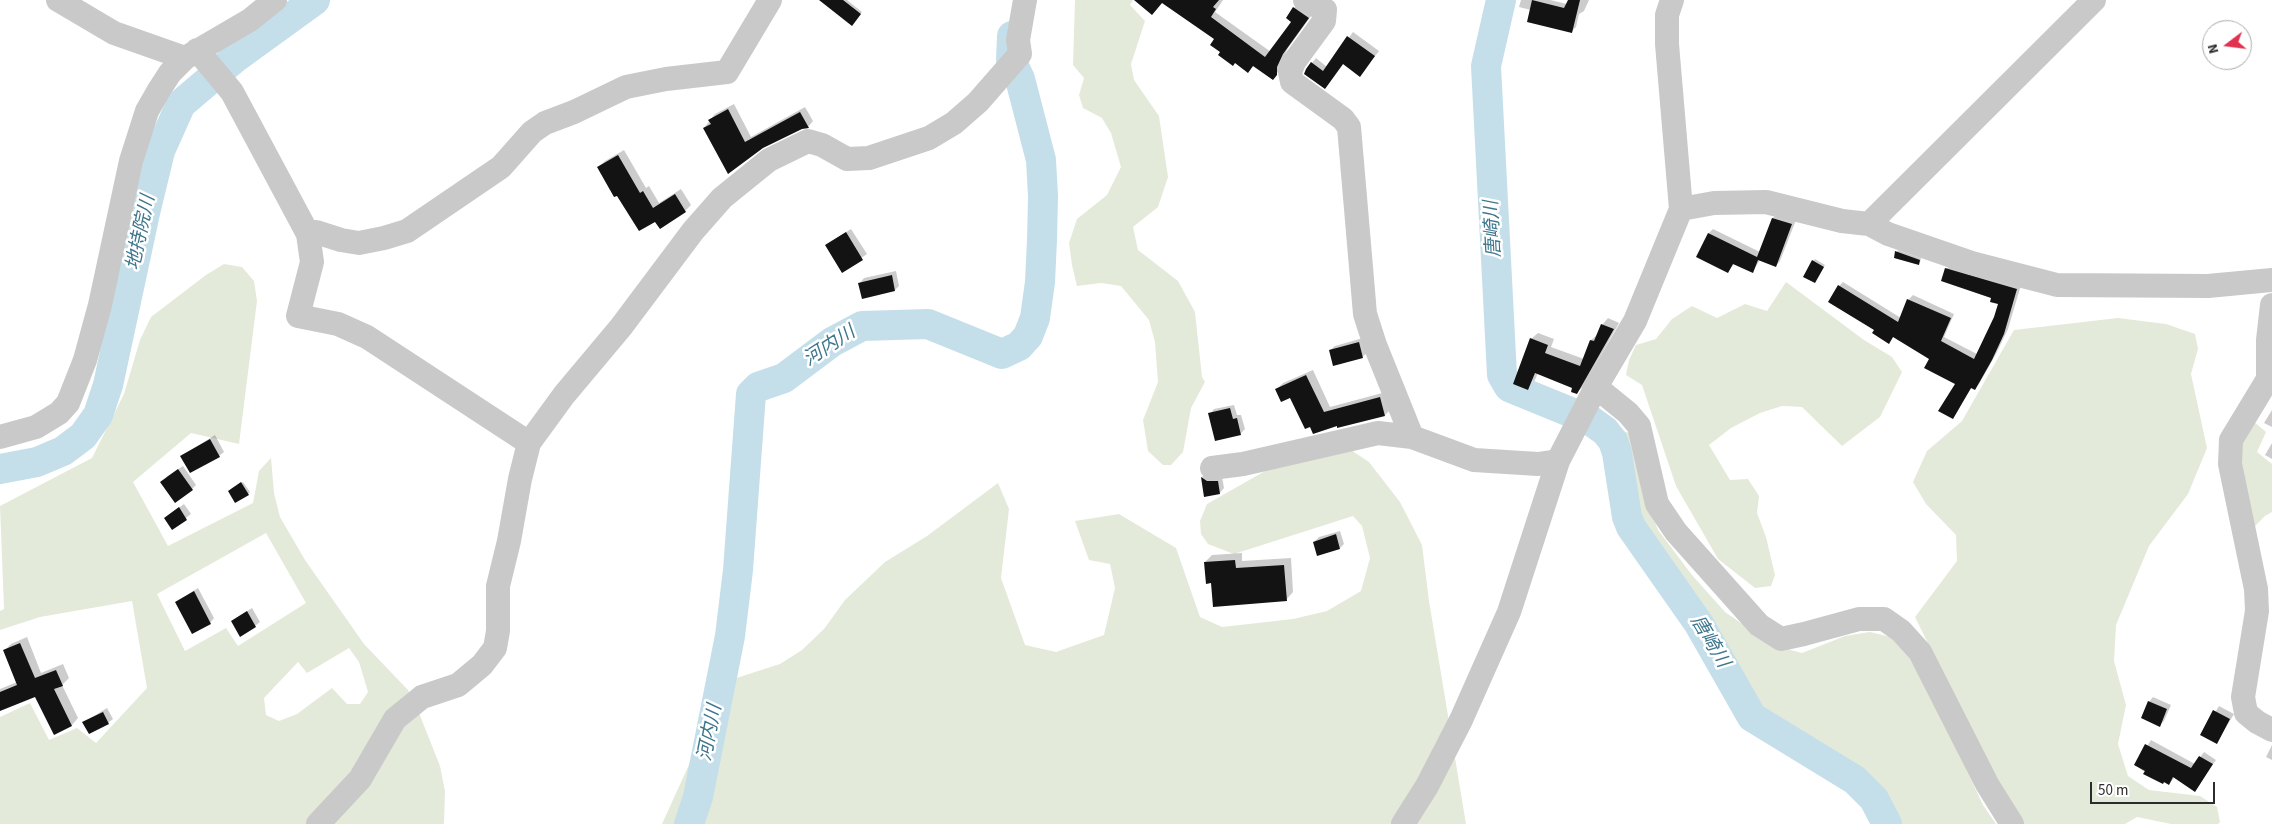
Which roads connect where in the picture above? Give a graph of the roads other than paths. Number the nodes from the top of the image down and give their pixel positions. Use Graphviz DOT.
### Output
graph roads {
  1 [pos="58,0"];
  2 [pos="275,0"];
  3 [pos="770,0"];
  4 [pos="1025,0"];
  5 [pos="1305,0"];
  6 [pos="1672,0"];
  7 [pos="2094,0"];
  8 [pos="197,57"];
  9 [pos="1682,209"];
  10 [pos="1869,224"];
  11 [pos="308,234"];
  12 [pos="2272,280"];
  13 [pos="2272,305"];
  14 [pos="1596,387"];
  15 [pos="0,436"];
  16 [pos="1412,437"];
  17 [pos="529,443"];
  18 [pos="1558,461"];
  19 [pos="1212,468"];
  20 [pos="2272,730"];
  21 [pos="318,824"];
  22 [pos="1403,824"];
  23 [pos="2012,824"];
  1 -- 8 [label="street"];
  2 -- 8 [label="street"];
  3 -- 11 [label="street"];
  4 -- 17 [label="street"];
  5 -- 16 [label="street"];
  6 -- 9 [label="street"];
  7 -- 10 [label="street"];
  8 -- 11 [label="street"];
  8 -- 15 [label="street"];
  9 -- 10 [label="street"];
  9 -- 14 [label="street"];
  10 -- 12 [label="street"];
  11 -- 17 [label="street"];
  13 -- 20 [label="street"];
  14 -- 18 [label="street"];
  14 -- 23 [label="street"];
  16 -- 18 [label="street"];
  16 -- 19 [label="street"];
  17 -- 21 [label="street"];
  18 -- 22 [label="street"];
}
